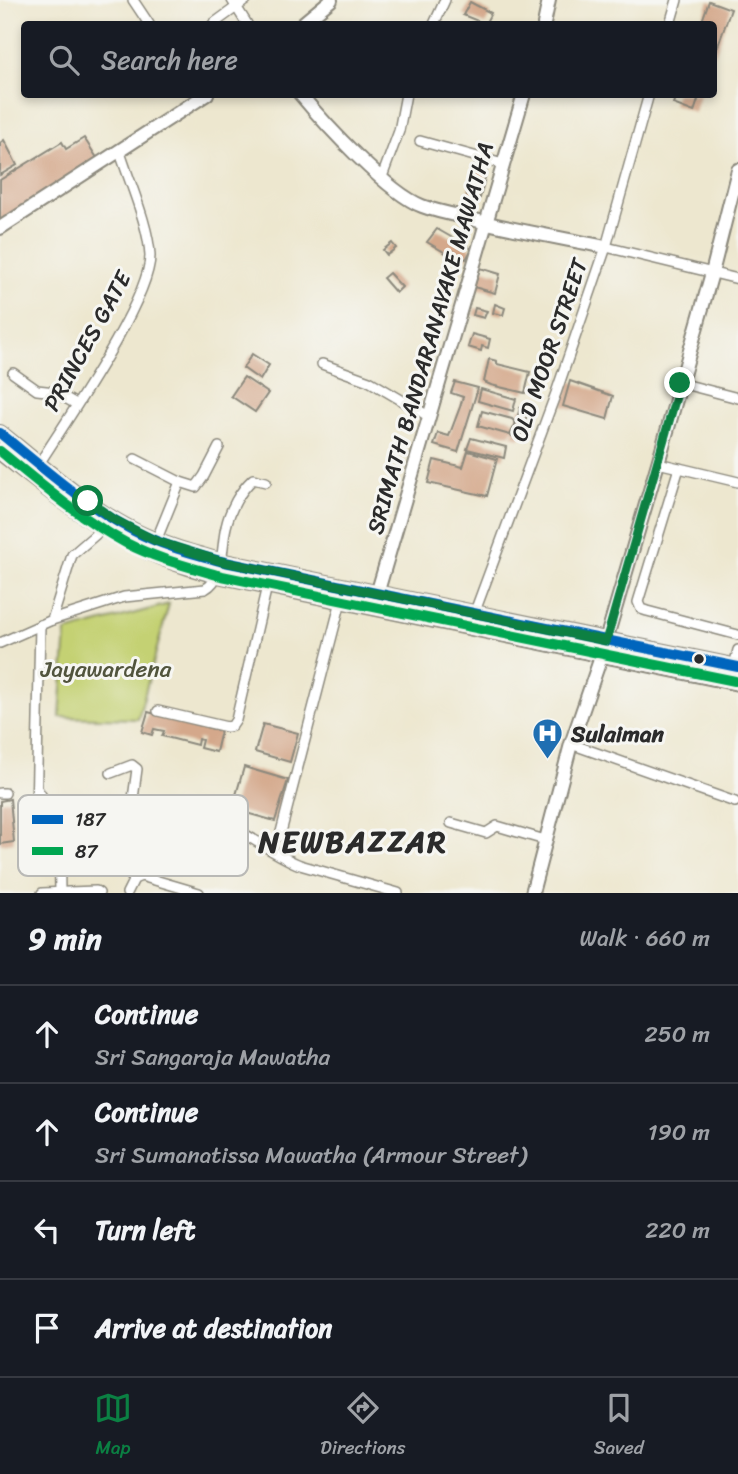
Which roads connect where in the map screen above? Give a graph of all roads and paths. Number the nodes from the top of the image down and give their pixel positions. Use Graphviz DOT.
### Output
graph roads {
  1 [pos="134,0"];
  2 [pos="246,0"];
  3 [pos="445,0"];
  4 [pos="550,0"];
  5 [pos="677,0"];
  6 [pos="327,1"];
  7 [pos="234,4"];
  8 [pos="147,21"];
  9 [pos="216,21"];
  10 [pos="245,21"];
  11 [pos="305,21"];
  12 [pos="435,21"];
  13 [pos="545,21"];
  14 [pos="671,21"];
  15 [pos="198,98"];
  16 [pos="303,98"];
  17 [pos="405,98"];
  18 [pos="522,98"];
  19 [pos="648,98"];
  20 [pos="420,141"];
  21 [pos="120,152"];
  22 [pos="503,164"];
  23 [pos="738,170"];
  24 [pos="382,177"];
  25 [pos="486,223"];
  26 [pos="0,228"];
  27 [pos="606,247"];
  28 [pos="712,273"];
  29 [pos="738,279"];
  30 [pos="322,364"];
  31 [pos="13,373"];
  32 [pos="680,383"];
  33 [pos="738,398"];
  34 [pos="76,404"];
  35 [pos="430,417"];
  36 [pos="0,433"];
  37 [pos="219,447"];
  38 [pos="0,452"];
  39 [pos="135,460"];
  40 [pos="658,463"];
  41 [pos="39,464"];
  42 [pos="679,468"];
  43 [pos="180,482"];
  44 [pos="266,482"];
  45 [pos="738,482"];
  46 [pos="102,529"];
  47 [pos="156,541"];
  48 [pos="219,568"];
  49 [pos="267,586"];
  50 [pos="377,594"];
  51 [pos="341,601"];
  52 [pos="474,614"];
  53 [pos="52,620"];
  54 [pos="40,625"];
  55 [pos="738,635"];
  56 [pos="1,641"];
  57 [pos="606,641"];
  58 [pos="738,650"];
  59 [pos="601,656"];
  60 [pos="736,667"];
  61 [pos="738,684"];
  62 [pos="158,711"];
  63 [pos="571,744"];
  64 [pos="111,773"];
  65 [pos="37,788"];
  66 [pos="37,795"];
  67 [pos="42,795"];
  68 [pos="133,795"];
  69 [pos="735,802"];
  70 [pos="451,823"];
  71 [pos="248,835"];
  72 [pos="280,836"];
  73 [pos="545,840"];
  74 [pos="60,892"];
  75 [pos="42,893"];
  76 [pos="99,893"];
  77 [pos="127,893"];
  78 [pos="199,893"];
  79 [pos="398,893"];
  80 [pos="531,893"];
  1 -- 8 [label="street"];
  2 -- 7 [label="street"];
  3 -- 12 [label="street"];
  4 -- 13 [label="street"];
  5 -- 14 [label="street"];
  6 -- 11 [label="street"];
  7 -- 9 [label="street"];
  7 -- 10 [label="street"];
  15 -- 21 [label="street"];
  16 -- 24 [label="street"];
  17 -- 24 [label="street"];
  18 -- 22 [label="street, SRIMATH BANDARANAYAKE MAWATHA"];
  19 -- 27 [label="street, OLD MOOR STREET"];
  20 -- 22 [label="street"];
  21 -- 26 [label="street"];
  21 -- 34 [label="street, PRINCES GATE"];
  22 -- 25 [label="street, SRIMATH BANDARANAYAKE MAWATHA"];
  23 -- 28 [label="street"];
  24 -- 25 [label="street"];
  25 -- 27 [label="street"];
  25 -- 35 [label="street, SRIMATH BANDARANAYAKE MAWATHA"];
  27 -- 28 [label="street"];
  27 -- 52 [label="street, OLD MOOR STREET"];
  28 -- 29 [label="street"];
  28 -- 32 [label="street"];
  30 -- 35 [label="street"];
  31 -- 34 [label="street"];
  32 -- 33 [label="street"];
  32 -- 40 [label="street"];
  34 -- 41 [label="street, PRINCES GATE"];
  35 -- 50 [label="street, SRIMATH BANDARANAYAKE MAWATHA"];
  36 -- 41 [label="main road"];
  37 -- 43 [label="street"];
  38 -- 46 [label="main road"];
  39 -- 43 [label="street"];
  40 -- 42 [label="street"];
  40 -- 57 [label="street"];
  41 -- 47 [label="main road"];
  42 -- 45 [label="street"];
  42 -- 55 [label="street"];
  43 -- 47 [label="street"];
  44 -- 48 [label="street"];
  46 -- 48 [label="main road"];
  46 -- 53 [label="street"];
  47 -- 48 [label="main road"];
  48 -- 49 [label="main road"];
  48 -- 50 [label="main road"];
  48 -- 53 [label="street"];
  49 -- 51 [label="main road"];
  49 -- 62 [label="street"];
  50 -- 52 [label="main road"];
  51 -- 59 [label="main road"];
  51 -- 72 [label="street"];
  52 -- 57 [label="main road"];
  53 -- 54 [label="street"];
  54 -- 56 [label="street"];
  54 -- 65 [label="street"];
  57 -- 59 [label="street"];
  57 -- 60 [label="main road"];
  58 -- 60 [label="street"];
  59 -- 61 [label="main road"];
  59 -- 63 [label="street"];
  63 -- 69 [label="street"];
  63 -- 73 [label="street"];
  64 -- 68 [label="street"];
  65 -- 66 [label="street"];
  65 -- 67 [label="street"];
  70 -- 73 [label="street"];
  71 -- 79 [label="street"];
  73 -- 80 [label="street"];
  74 -- 75 [label="street"];
  74 -- 76 [label="street"];
  77 -- 78 [label="street"];
}
